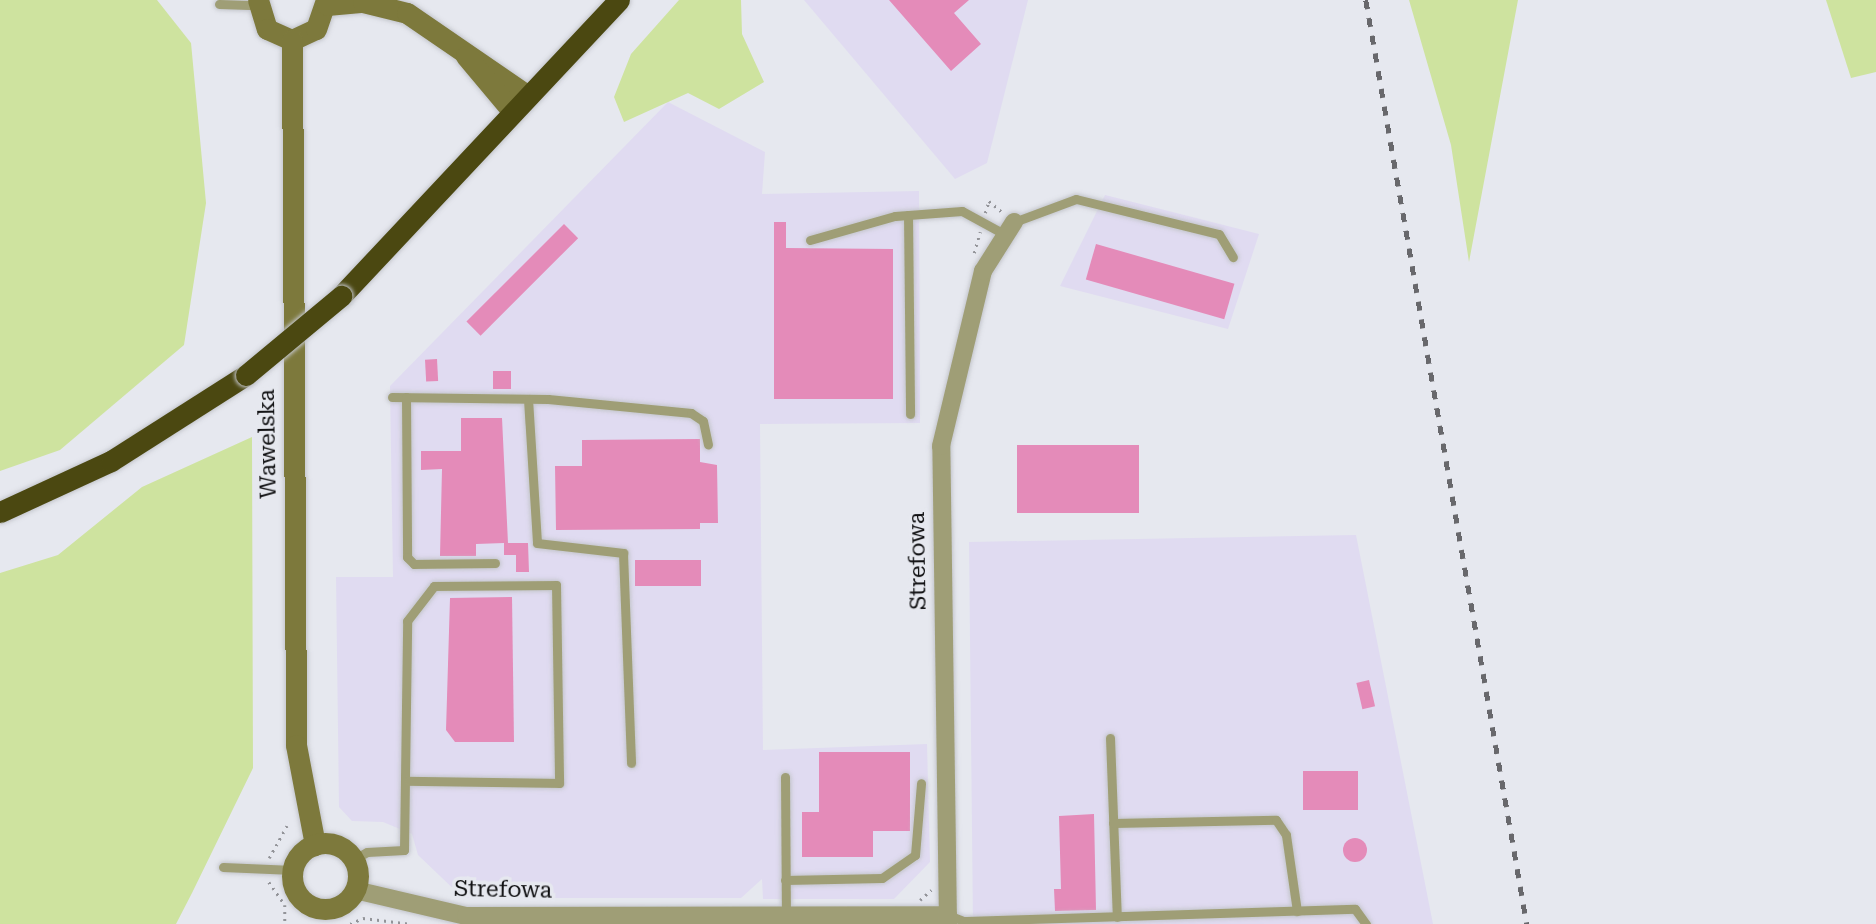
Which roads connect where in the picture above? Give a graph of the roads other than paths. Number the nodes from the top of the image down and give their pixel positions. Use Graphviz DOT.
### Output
graph roads {
  1 [pos="619,0"];
  2 [pos="257,2"];
  3 [pos="326,2"];
  4 [pos="219,4"];
  5 [pos="292,40"];
  6 [pos="461,48"];
  7 [pos="528,96"];
  8 [pos="513,112"];
  9 [pos="908,215"];
  10 [pos="1010,228"];
  11 [pos="810,240"];
  12 [pos="1233,257"];
  13 [pos="392,397"];
  14 [pos="406,397"];
  15 [pos="528,399"];
  16 [pos="910,414"];
  17 [pos="708,443"];
  18 [pos="0,512"];
  19 [pos="495,562"];
  20 [pos="1110,737"];
  21 [pos="631,763"];
  22 [pos="785,777"];
  23 [pos="409,781"];
  24 [pos="921,783"];
  25 [pos="1113,823"];
  26 [pos="315,845"];
  27 [pos="354,860"];
  28 [pos="223,867"];
  29 [pos="293,870"];
  30 [pos="785,880"];
  31 [pos="355,890"];
  32 [pos="1297,911"];
  33 [pos="786,915"];
  34 [pos="312,916"];
  35 [pos="1117,917"];
  36 [pos="948,919"];
  37 [pos="1150,920"];
  38 [pos="1366,924"];
  1 -- 7 [label="highway"];
  2 -- 4 [label="lane"];
  2 -- 5 [label="street"];
  3 -- 5 [label="street"];
  3 -- 6 [label="street"];
  5 -- 26 [label="street, Wawelska"];
  6 -- 7 [label="street"];
  6 -- 8 [label="street"];
  7 -- 8 [label="highway"];
  8 -- 18 [label="highway, bridge"];
  9 -- 10 [label="lane"];
  9 -- 11 [label="lane"];
  9 -- 16 [label="lane"];
  10 -- 12 [label="lane"];
  10 -- 36 [label="street, Strefowa"];
  13 -- 14 [label="lane"];
  14 -- 15 [label="lane"];
  14 -- 19 [label="lane"];
  15 -- 17 [label="lane"];
  15 -- 21 [label="lane"];
  20 -- 25 [label="lane"];
  22 -- 30 [label="lane"];
  23 -- 23 [label="lane"];
  23 -- 27 [label="lane"];
  24 -- 30 [label="lane"];
  25 -- 32 [label="lane"];
  25 -- 35 [label="lane"];
  26 -- 27 [label="street"];
  26 -- 29 [label="street"];
  27 -- 31 [label="street"];
  28 -- 29 [label="lane"];
  29 -- 34 [label="street"];
  30 -- 33 [label="lane"];
  31 -- 33 [label="street, Strefowa"];
  31 -- 34 [label="street"];
  32 -- 37 [label="lane"];
  32 -- 38 [label="lane"];
  33 -- 36 [label="street, Strefowa"];
  35 -- 36 [label="lane"];
  35 -- 37 [label="lane"];
}
